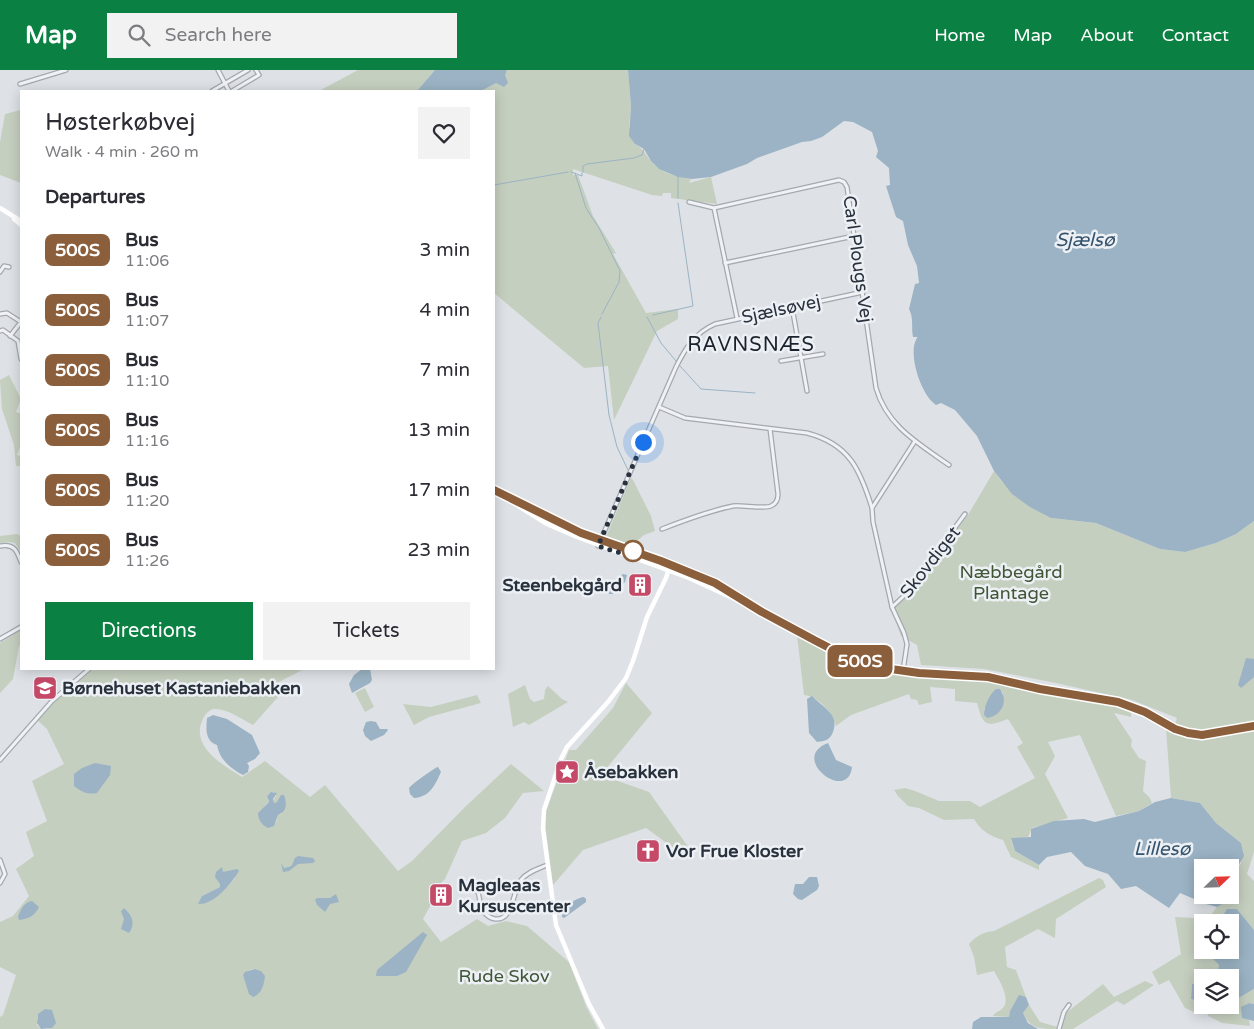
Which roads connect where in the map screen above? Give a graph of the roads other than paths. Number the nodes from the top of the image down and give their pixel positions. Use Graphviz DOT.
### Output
graph roads {
  1 [pos="66,70"];
  2 [pos="218,70"];
  3 [pos="248,70"];
  4 [pos="256,70"];
  5 [pos="20,84"];
  6 [pos="226,84"];
  7 [pos="214,90"];
  8 [pos="230,90"];
  9 [pos="233,90"];
  10 [pos="689,202"];
  11 [pos="0,208"];
  12 [pos="714,208"];
  13 [pos="7,213"];
  14 [pos="20,220"];
  15 [pos="20,225"];
  16 [pos="854,236"];
  17 [pos="725,263"];
  18 [pos="9,267"];
  19 [pos="0,272"];
  20 [pos="862,292"];
  21 [pos="792,307"];
  22 [pos="0,314"];
  23 [pos="737,318"];
  24 [pos="20,321"];
  25 [pos="20,323"];
  26 [pos="0,331"];
  27 [pos="10,336"];
  28 [pos="20,353"];
  29 [pos="823,354"];
  30 [pos="801,358"];
  31 [pos="781,361"];
  32 [pos="807,391"];
  33 [pos="658,407"];
  34 [pos="770,428"];
  35 [pos="915,441"];
  36 [pos="949,465"];
  37 [pos="495,491"];
  38 [pos="495,492"];
  39 [pos="872,508"];
  40 [pos="965,514"];
  41 [pos="662,528"];
  42 [pos="601,540"];
  43 [pos="0,546"];
  44 [pos="598,546"];
  45 [pos="20,559"];
  46 [pos="669,567"];
  47 [pos="892,607"];
  48 [pos="20,628"];
  49 [pos="0,639"];
  50 [pos="88,670"];
  51 [pos="904,671"];
  52 [pos="1254,726"];
  53 [pos="0,760"];
  54 [pos="0,860"];
  55 [pos="547,865"];
  56 [pos="472,882"];
  57 [pos="0,883"];
  58 [pos="1069,1005"];
  59 [pos="603,1029"];
  60 [pos="1059,1029"];
  1 -- 5 [label="street"];
  2 -- 6 [label="street"];
  3 -- 6 [label="street"];
  4 -- 9 [label="street"];
  6 -- 7 [label="street"];
  6 -- 8 [label="street"];
  10 -- 12 [label="street, Carl Plougs Vej"];
  11 -- 13 [label="main road"];
  12 -- 16 [label="street, Carl Plougs Vej"];
  12 -- 17 [label="street"];
  13 -- 14 [label="main road"];
  13 -- 15 [label="main road"];
  16 -- 17 [label="street"];
  16 -- 20 [label="street, Carl Plougs Vej"];
  17 -- 23 [label="street"];
  18 -- 19 [label="street"];
  20 -- 21 [label="street, Sjælsøvej"];
  20 -- 35 [label="street, Carl Plougs Vej"];
  21 -- 23 [label="street, Sjælsøvej"];
  21 -- 30 [label="street"];
  22 -- 24 [label="street"];
  23 -- 33 [label="street, Sjælsøvej"];
  25 -- 27 [label="street"];
  26 -- 27 [label="street"];
  27 -- 28 [label="street"];
  29 -- 30 [label="street"];
  30 -- 31 [label="street"];
  30 -- 32 [label="street"];
  33 -- 34 [label="street"];
  33 -- 42 [label="street, Sjælsøvej"];
  34 -- 39 [label="street"];
  34 -- 41 [label="street"];
  35 -- 36 [label="street, Carl Plougs Vej"];
  35 -- 39 [label="street"];
  37 -- 42 [label="main road"];
  38 -- 44 [label="main road"];
  39 -- 47 [label="street"];
  40 -- 47 [label="street, Skovdiget"];
  42 -- 44 [label="street, Sjælsøvej"];
  42 -- 46 [label="main road"];
  43 -- 45 [label="street"];
  44 -- 46 [label="main road"];
  46 -- 51 [label="main road"];
  46 -- 55 [label="main road"];
  47 -- 51 [label="street"];
  48 -- 49 [label="street"];
  50 -- 53 [label="street"];
  51 -- 52 [label="main road"];
  54 -- 57 [label="street"];
  55 -- 56 [label="street"];
  55 -- 59 [label="main road"];
  58 -- 60 [label="street"];
}
